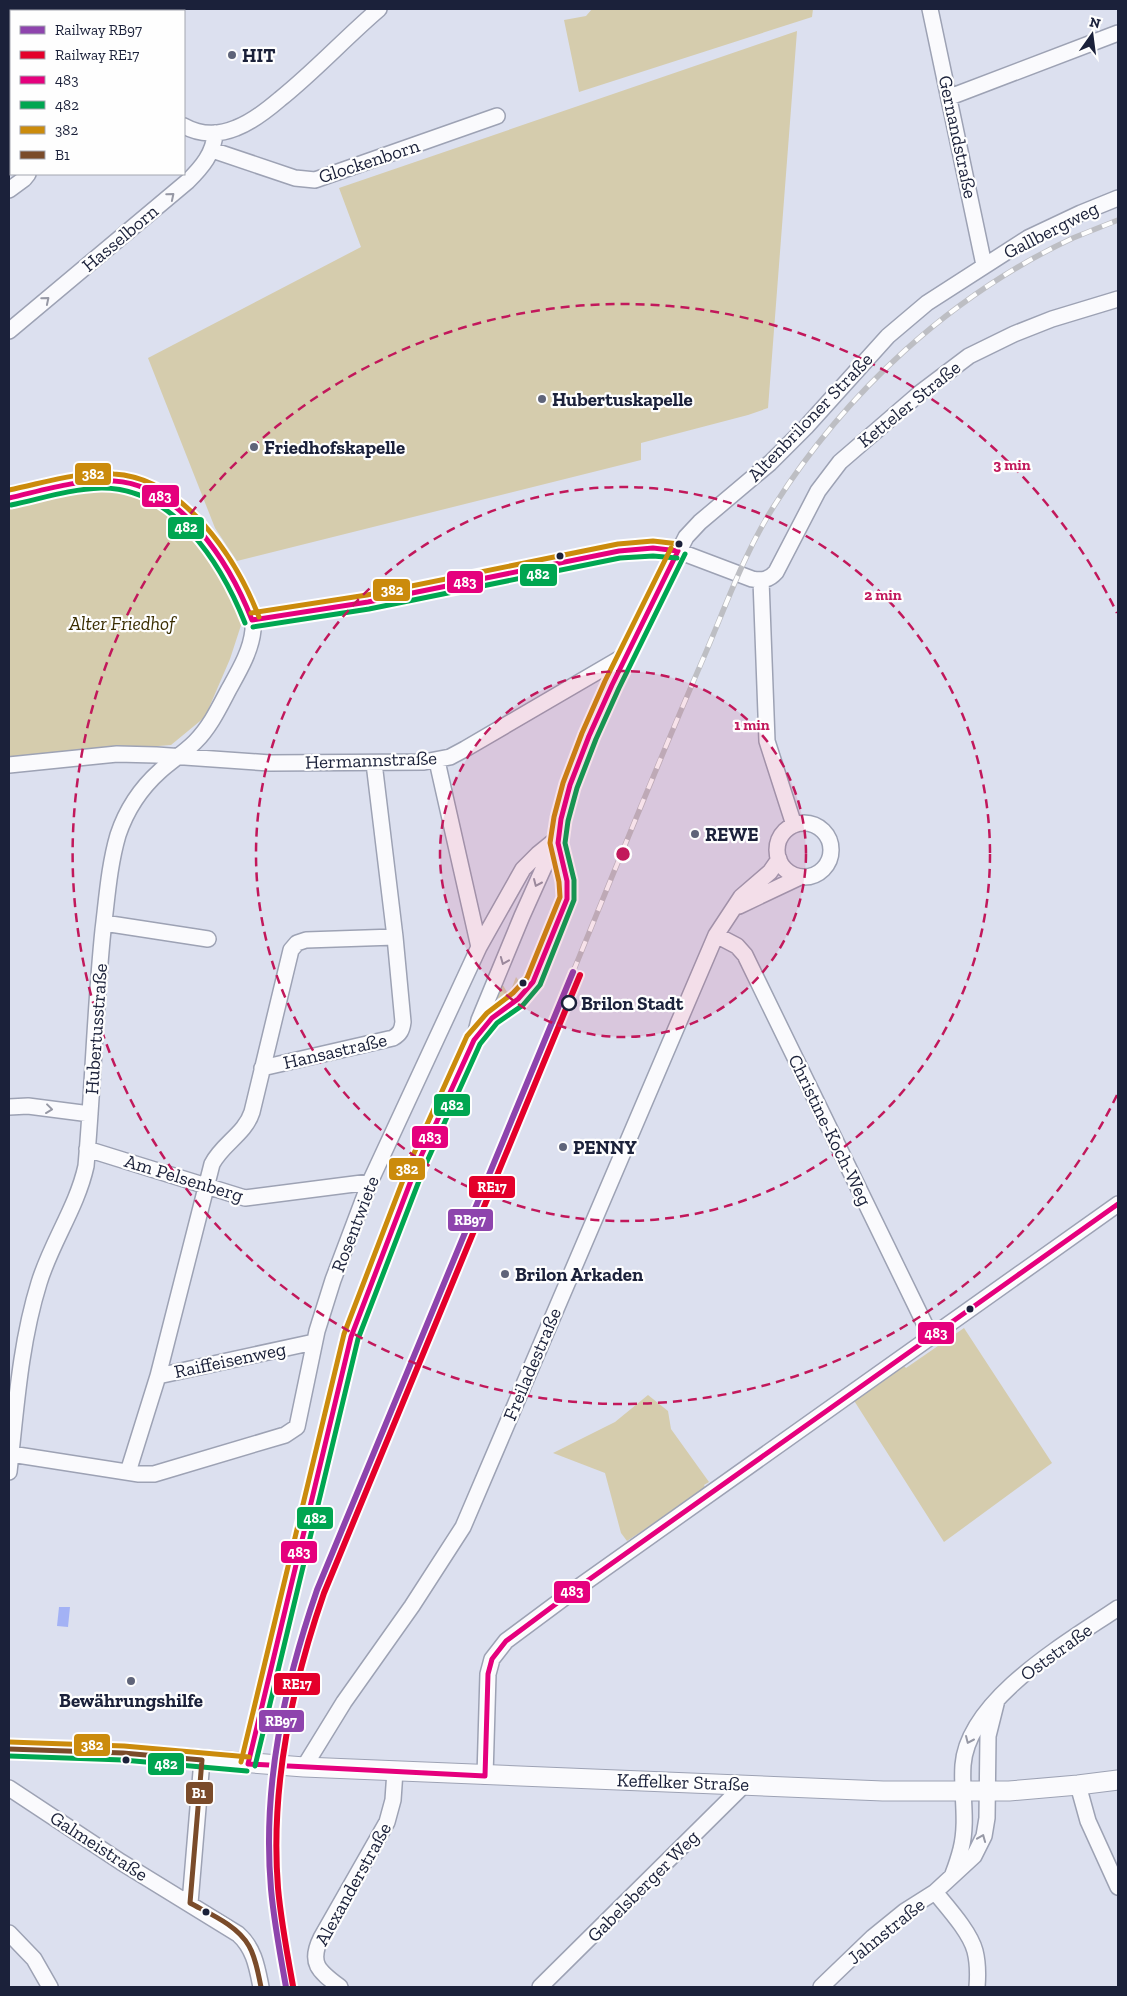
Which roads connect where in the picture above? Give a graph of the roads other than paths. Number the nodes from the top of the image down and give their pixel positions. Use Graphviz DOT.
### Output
graph roads {
  1 [pos="379,9"];
  2 [pos="930,9"];
  3 [pos="1118,33"];
  4 [pos="950,97"];
  5 [pos="497,116"];
  6 [pos="185,126"];
  7 [pos="215,133"];
  8 [pos="212,150"];
  9 [pos="27,175"];
  10 [pos="9,190"];
  11 [pos="1118,198"];
  12 [pos="984,265"];
  13 [pos="1118,299"];
  14 [pos="9,331"];
  15 [pos="9,498"];
  16 [pos="678,551"];
  17 [pos="760,580"];
  18 [pos="252,620"];
  19 [pos="626,655"];
  20 [pos="179,757"];
  21 [pos="437,761"];
  22 [pos="374,764"];
  23 [pos="9,765"];
  24 [pos="794,825"];
  25 [pos="554,844"];
  26 [pos="778,859"];
  27 [pos="800,877"];
  28 [pos="732,911"];
  29 [pos="104,923"];
  30 [pos="716,935"];
  31 [pos="395,936"];
  32 [pos="208,939"];
  33 [pos="479,947"];
  34 [pos="475,1034"];
  35 [pos="262,1068"];
  36 [pos="9,1107"];
  37 [pos="90,1114"];
  38 [pos="87,1149"];
  39 [pos="370,1182"];
  40 [pos="206,1187"];
  41 [pos="1118,1204"];
  42 [pos="931,1338"];
  43 [pos="314,1342"];
  44 [pos="15,1360"];
  45 [pos="158,1376"];
  46 [pos="11,1454"];
  47 [pos="9,1472"];
  48 [pos="128,1472"];
  49 [pos="1118,1608"];
  50 [pos="997,1700"];
  51 [pos="9,1749"];
  52 [pos="202,1760"];
  53 [pos="248,1764"];
  54 [pos="304,1767"];
  55 [pos="395,1771"];
  56 [pos="485,1776"];
  57 [pos="1118,1780"];
  58 [pos="745,1784"];
  59 [pos="1078,1786"];
  60 [pos="9,1788"];
  61 [pos="964,1792"];
  62 [pos="988,1792"];
  63 [pos="953,1875"];
  64 [pos="1118,1887"];
  65 [pos="935,1892"];
  66 [pos="190,1903"];
  67 [pos="9,1933"];
  68 [pos="50,1987"];
  69 [pos="260,1987"];
  70 [pos="340,1987"];
  71 [pos="540,1987"];
  72 [pos="821,1987"];
  73 [pos="977,1987"];
  1 -- 7 [label="street"];
  2 -- 4 [label="street, Gernandstraße"];
  3 -- 4 [label="street"];
  4 -- 12 [label="street, Gernandstraße"];
  5 -- 8 [label="street, Glockenborn"];
  6 -- 7 [label="street"];
  7 -- 8 [label="street, Hasselborn"];
  14 -- 8 [label="street, Hasselborn, one-way"];
  9 -- 10 [label="street"];
  11 -- 12 [label="street, Gallbergweg"];
  12 -- 16 [label="street, Altenbriloner Straße"];
  13 -- 17 [label="street, Ketteler Straße"];
  15 -- 18 [label="street"];
  16 -- 17 [label="street"];
  16 -- 18 [label="street"];
  16 -- 19 [label="street, Altenbriloner Straße"];
  17 -- 24 [label="street"];
  18 -- 20 [label="street, Hubertusstraße"];
  19 -- 21 [label="street, Hermannstraße"];
  19 -- 25 [label="street, Altenbriloner Straße"];
  20 -- 22 [label="street, Hermannstraße"];
  20 -- 23 [label="street, Hermannstraße"];
  20 -- 29 [label="street, Hubertusstraße"];
  21 -- 22 [label="street, Hermannstraße"];
  21 -- 33 [label="street"];
  22 -- 31 [label="street, Hansastraße"];
  24 -- 26 [label="street"];
  24 -- 27 [label="street"];
  25 -- 33 [label="street, Rosentwiete"];
  25 -- 34 [label="street, Altenbriloner Straße, one-way"];
  25 -- 34 [label="street"];
  26 -- 27 [label="street"];
  26 -- 28 [label="street, Freiladestraße"];
  27 -- 28 [label="street, Freiladestraße"];
  28 -- 30 [label="street, Freiladestraße"];
  29 -- 32 [label="street"];
  29 -- 37 [label="street, Hubertusstraße"];
  30 -- 42 [label="street, Christine-Koch-Weg"];
  30 -- 54 [label="street, Freiladestraße"];
  31 -- 35 [label="street, Hansastraße"];
  31 -- 35 [label="street, Hansastraße"];
  33 -- 39 [label="street, Rosentwiete"];
  34 -- 53 [label="street, Altenbriloner Straße"];
  35 -- 40 [label="street, Hansastraße"];
  36 -- 37 [label="street, one-way"];
  37 -- 38 [label="street, Hubertusstraße"];
  38 -- 40 [label="street, Am Pelsenberg"];
  38 -- 44 [label="street, Hubertusstraße"];
  39 -- 40 [label="street, Am Pelsenberg"];
  39 -- 43 [label="street, Rosentwiete"];
  40 -- 45 [label="street, Hansastraße"];
  41 -- 42 [label="street"];
  42 -- 56 [label="street"];
  43 -- 45 [label="street, Raiffeisenweg"];
  43 -- 48 [label="street, Rosentwiete"];
  44 -- 46 [label="street, Hubertusstraße"];
  45 -- 48 [label="street, Raiffeisenweg"];
  46 -- 47 [label="street, Hubertusstraße"];
  46 -- 48 [label="street"];
  49 -- 50 [label="street, Oststraße"];
  50 -- 61 [label="street, Oststraße, one-way"];
  50 -- 62 [label="street"];
  51 -- 52 [label="street, Keffelker Straße"];
  52 -- 53 [label="street, Keffelker Straße"];
  52 -- 66 [label="street"];
  53 -- 54 [label="street, Keffelker Straße"];
  54 -- 55 [label="street, Keffelker Straße"];
  55 -- 56 [label="street, Keffelker Straße"];
  55 -- 70 [label="street, Alexanderstraße"];
  56 -- 58 [label="street, Keffelker Straße"];
  57 -- 59 [label="street, Keffelker Straße"];
  58 -- 61 [label="street, Keffelker Straße"];
  58 -- 71 [label="street, Gabelsberger Weg"];
  59 -- 62 [label="street, Keffelker Straße"];
  59 -- 64 [label="street"];
  60 -- 66 [label="street, Galmeistraße"];
  61 -- 62 [label="street, Keffelker Straße"];
  61 -- 63 [label="street, Jahnstraße"];
  63 -- 62 [label="street, Jahnstraße, one-way"];
  63 -- 65 [label="street, Jahnstraße"];
  65 -- 72 [label="street, Jahnstraße"];
  65 -- 73 [label="street"];
  66 -- 69 [label="street, Galmeistraße"];
  67 -- 68 [label="street"];
}
